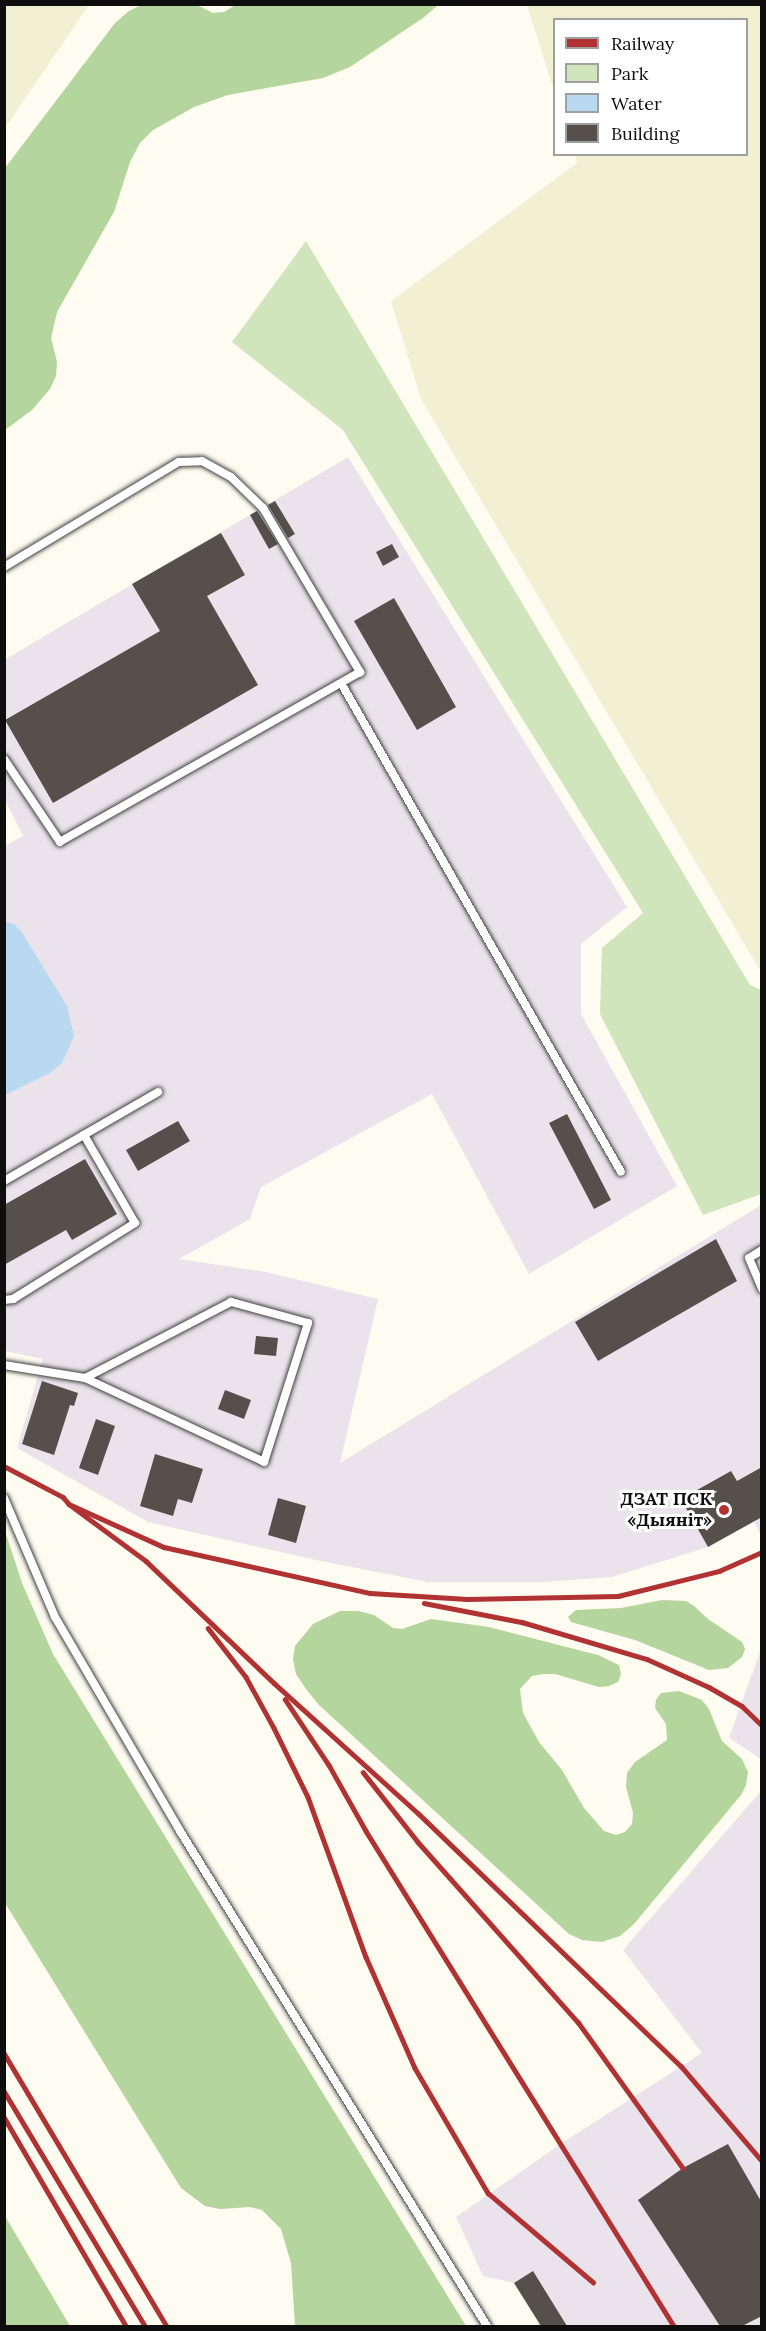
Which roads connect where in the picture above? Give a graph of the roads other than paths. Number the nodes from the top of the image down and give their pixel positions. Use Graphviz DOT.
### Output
graph roads {
  1 [pos="4,567"];
  2 [pos="341,683"];
  3 [pos="4,759"];
  4 [pos="158,1092"];
  5 [pos="84,1135"];
  6 [pos="621,1172"];
  7 [pos="4,1181"];
  8 [pos="762,1250"];
  9 [pos="762,1289"];
  10 [pos="4,1299"];
  11 [pos="4,1365"];
  12 [pos="85,1378"];
  13 [pos="4,1498"];
  14 [pos="487,2326"];
  1 -- 2 [label="lane"];
  2 -- 3 [label="lane"];
  2 -- 6 [label="lane"];
  4 -- 5 [label="lane"];
  5 -- 7 [label="lane"];
  5 -- 10 [label="lane"];
  8 -- 9 [label="lane"];
  11 -- 12 [label="lane"];
  12 -- 12 [label="lane"];
  13 -- 14 [label="lane"];
}
